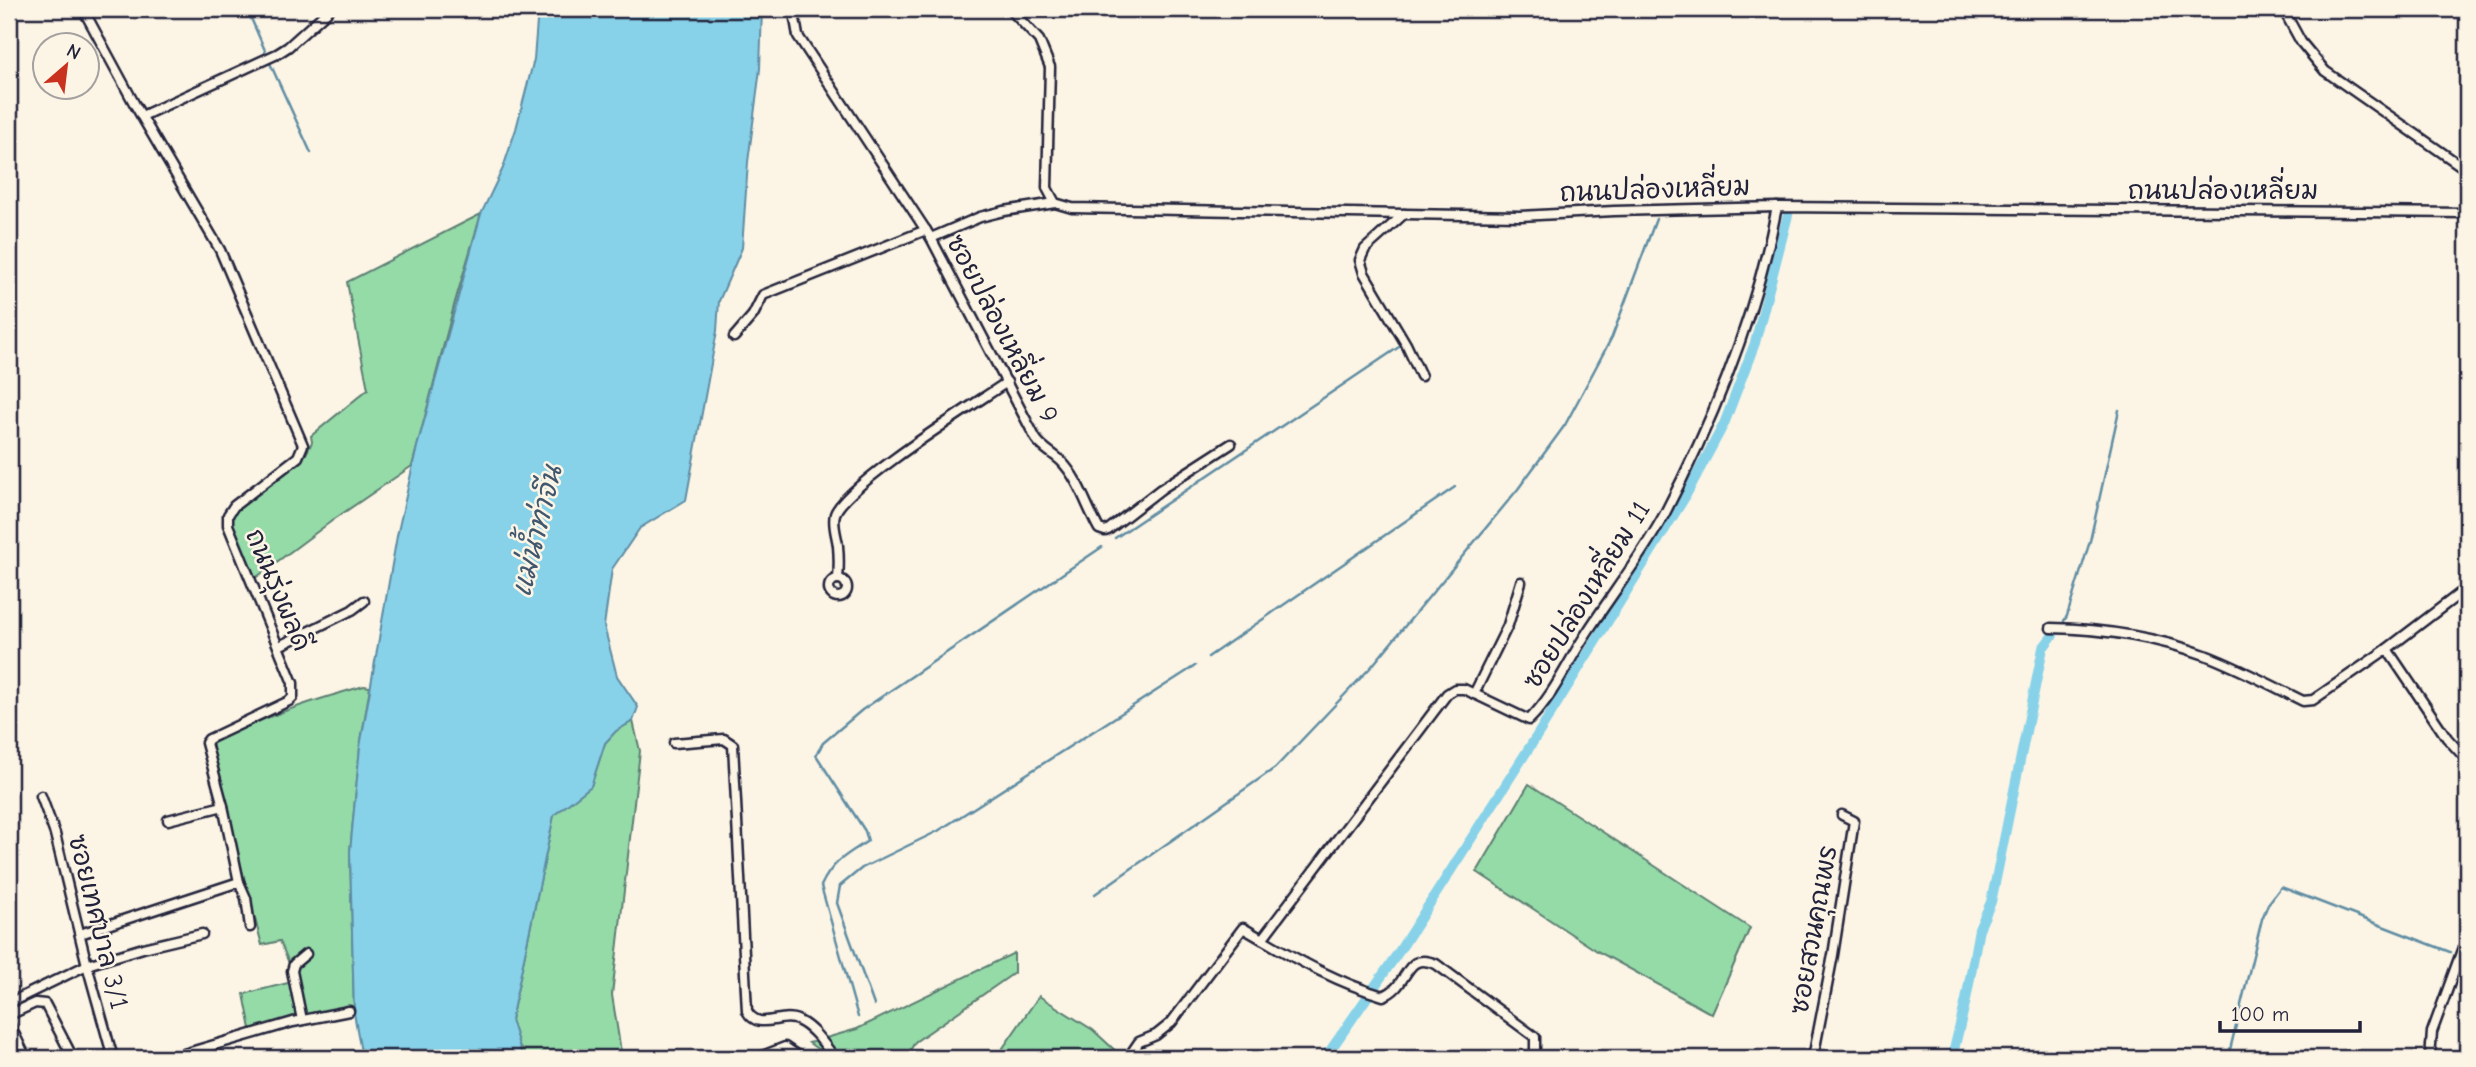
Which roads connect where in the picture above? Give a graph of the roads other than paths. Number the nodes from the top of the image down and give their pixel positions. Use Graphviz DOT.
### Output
graph roads {
  1 [pos="83,9"];
  2 [pos="330,9"];
  3 [pos="800,9"];
  4 [pos="1010,9"];
  5 [pos="2283,9"];
  6 [pos="142,116"];
  7 [pos="2467,170"];
  8 [pos="1055,203"];
  9 [pos="1777,207"];
  10 [pos="2467,213"];
  11 [pos="1404,214"];
  12 [pos="929,234"];
  13 [pos="734,337"];
  14 [pos="1421,376"];
  15 [pos="1007,382"];
  16 [pos="1231,444"];
  17 [pos="838,579"];
  18 [pos="1521,582"];
  19 [pos="2467,588"];
  20 [pos="364,601"];
  21 [pos="2051,628"];
  22 [pos="279,646"];
  23 [pos="2387,649"];
  24 [pos="1474,694"];
  25 [pos="674,743"];
  26 [pos="2467,760"];
  27 [pos="41,796"];
  28 [pos="223,806"];
  29 [pos="1842,814"];
  30 [pos="168,820"];
  31 [pos="239,883"];
  32 [pos="250,927"];
  33 [pos="80,934"];
  34 [pos="202,934"];
  35 [pos="1262,939"];
  36 [pos="2467,943"];
  37 [pos="306,954"];
  38 [pos="87,965"];
  39 [pos="9,1003"];
  40 [pos="349,1011"];
  41 [pos="9,1015"];
  42 [pos="302,1020"];
  43 [pos="9,1023"];
  44 [pos="26,1058"];
  45 [pos="73,1058"];
  46 [pos="113,1058"];
  47 [pos="170,1058"];
  48 [pos="757,1058"];
  49 [pos="801,1058"];
  50 [pos="835,1058"];
  51 [pos="1128,1058"];
  52 [pos="1535,1058"];
  53 [pos="1813,1058"];
  54 [pos="2430,1058"];
  1 -- 6 [label="street, ถนนรุ่งผลดี"];
  2 -- 6 [label="street"];
  3 -- 12 [label="street, ซอยปล่องเหลี่ยม 9"];
  4 -- 8 [label="street"];
  5 -- 7 [label="street"];
  6 -- 22 [label="street, ถนนรุ่งผลดี"];
  8 -- 11 [label="street, ถนนปล่องเหลี่ยม"];
  8 -- 12 [label="street, ถนนปล่องเหลี่ยม"];
  9 -- 10 [label="street, ถนนปล่องเหลี่ยม"];
  9 -- 11 [label="street, ถนนปล่องเหลี่ยม"];
  9 -- 24 [label="street, ซอยปล่องเหลี่ยม 11"];
  11 -- 14 [label="street"];
  12 -- 13 [label="street, ถนนปล่องเหลี่ยม"];
  12 -- 15 [label="street, ซอยปล่องเหลี่ยม 9"];
  15 -- 16 [label="street, ซอยปล่องเหลี่ยม 9"];
  15 -- 17 [label="street"];
  18 -- 24 [label="street"];
  19 -- 23 [label="street"];
  20 -- 22 [label="street"];
  21 -- 23 [label="street"];
  22 -- 28 [label="street, ถนนรุ่งผลดี"];
  23 -- 26 [label="street"];
  24 -- 35 [label="street"];
  25 -- 50 [label="street"];
  27 -- 33 [label="street, ซอยเทศบาล 3/1"];
  28 -- 30 [label="street"];
  28 -- 31 [label="street, ถนนรุ่งผลดี"];
  29 -- 53 [label="street, ซอยสวนคุณพร"];
  31 -- 32 [label="street, ถนนรุ่งผลดี"];
  31 -- 33 [label="street"];
  33 -- 38 [label="street, ซอยเทศบาล 3/1"];
  34 -- 38 [label="street"];
  35 -- 51 [label="street"];
  35 -- 52 [label="street"];
  36 -- 54 [label="street"];
  37 -- 42 [label="street"];
  38 -- 39 [label="street"];
  38 -- 46 [label="street, ซอยเทศบาล 3/1"];
  40 -- 42 [label="street"];
  41 -- 45 [label="street"];
  42 -- 47 [label="street"];
  43 -- 44 [label="street"];
  48 -- 49 [label="street"];
}
